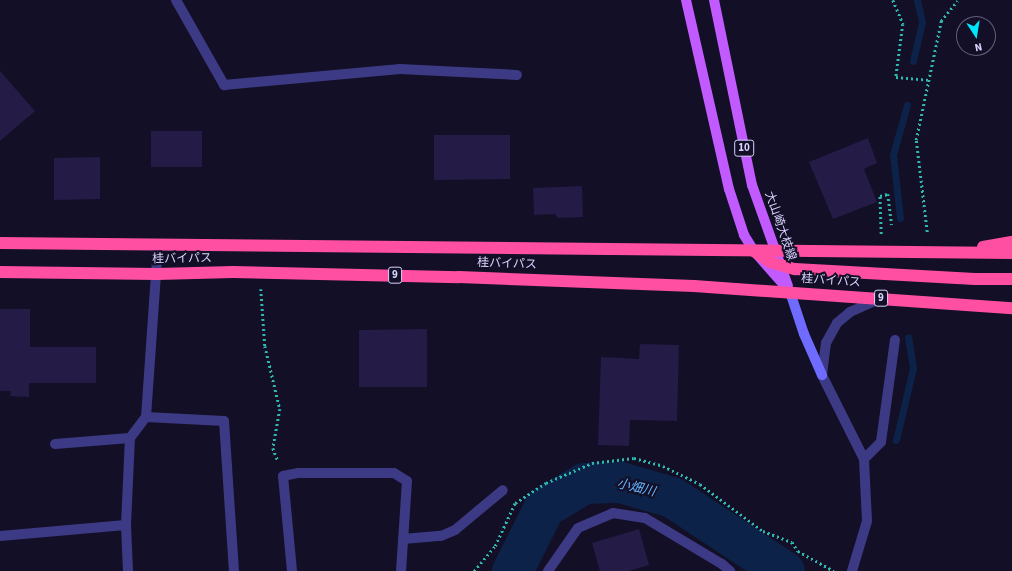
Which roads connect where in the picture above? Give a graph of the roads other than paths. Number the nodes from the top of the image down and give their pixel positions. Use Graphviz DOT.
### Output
graph roads {
  1 [pos="176,0"];
  2 [pos="686,0"];
  3 [pos="714,0"];
  4 [pos="518,75"];
  5 [pos="1012,242"];
  6 [pos="0,243"];
  7 [pos="158,246"];
  8 [pos="754,251"];
  9 [pos="775,251"];
  10 [pos="946,253"];
  11 [pos="1012,253"];
  12 [pos="781,266"];
  13 [pos="0,272"];
  14 [pos="157,274"];
  15 [pos="975,279"];
  16 [pos="1012,279"];
  17 [pos="1012,287"];
  18 [pos="790,292"];
  19 [pos="882,298"];
  20 [pos="972,304"];
  21 [pos="1012,304"];
  22 [pos="1012,308"];
  23 [pos="895,340"];
  24 [pos="822,375"];
  25 [pos="146,417"];
  26 [pos="130,438"];
  27 [pos="55,444"];
  28 [pos="864,459"];
  29 [pos="503,490"];
  30 [pos="126,525"];
  31 [pos="0,536"];
  32 [pos="402,539"];
  33 [pos="128,571"];
  34 [pos="234,571"];
  35 [pos="292,571"];
  36 [pos="401,571"];
  37 [pos="548,571"];
  38 [pos="730,571"];
  39 [pos="852,571"];
  1 -- 4 [label="street"];
  2 -- 8 [label="main road, 大山崎大枝線 / 10"];
  3 -- 9 [label="main road, 大山崎大枝線 / 10"];
  5 -- 10 [label="highway"];
  6 -- 7 [label="highway, 桂バイパス"];
  7 -- 8 [label="highway, 桂バイパス"];
  7 -- 14 [label="street"];
  8 -- 9 [label="highway, 桂バイパス"];
  8 -- 12 [label="highway"];
  8 -- 18 [label="main road, 大山崎大枝線 / 10"];
  9 -- 10 [label="highway, 桂バイパス"];
  9 -- 12 [label="main road, 大山崎大枝線 / 10"];
  10 -- 11 [label="highway, 桂バイパス"];
  12 -- 15 [label="highway"];
  12 -- 18 [label="main road, 大山崎大枝線 / 10"];
  13 -- 14 [label="highway, 桂バイパス / 9"];
  14 -- 18 [label="highway, 桂バイパス / 9"];
  14 -- 25 [label="street"];
  15 -- 16 [label="highway"];
  15 -- 17 [label="highway"];
  18 -- 19 [label="highway, 桂バイパス / 9"];
  18 -- 24 [label="street"];
  19 -- 20 [label="highway, 桂バイパス / 9"];
  19 -- 24 [label="street"];
  20 -- 21 [label="highway"];
  20 -- 22 [label="highway, 桂バイパス / 9"];
  23 -- 28 [label="street"];
  24 -- 28 [label="street"];
  25 -- 26 [label="street"];
  25 -- 34 [label="street"];
  26 -- 27 [label="street"];
  26 -- 30 [label="street"];
  28 -- 39 [label="street"];
  29 -- 32 [label="street"];
  30 -- 31 [label="street"];
  30 -- 33 [label="street"];
  32 -- 35 [label="street"];
  32 -- 36 [label="street"];
  37 -- 38 [label="street"];
}
